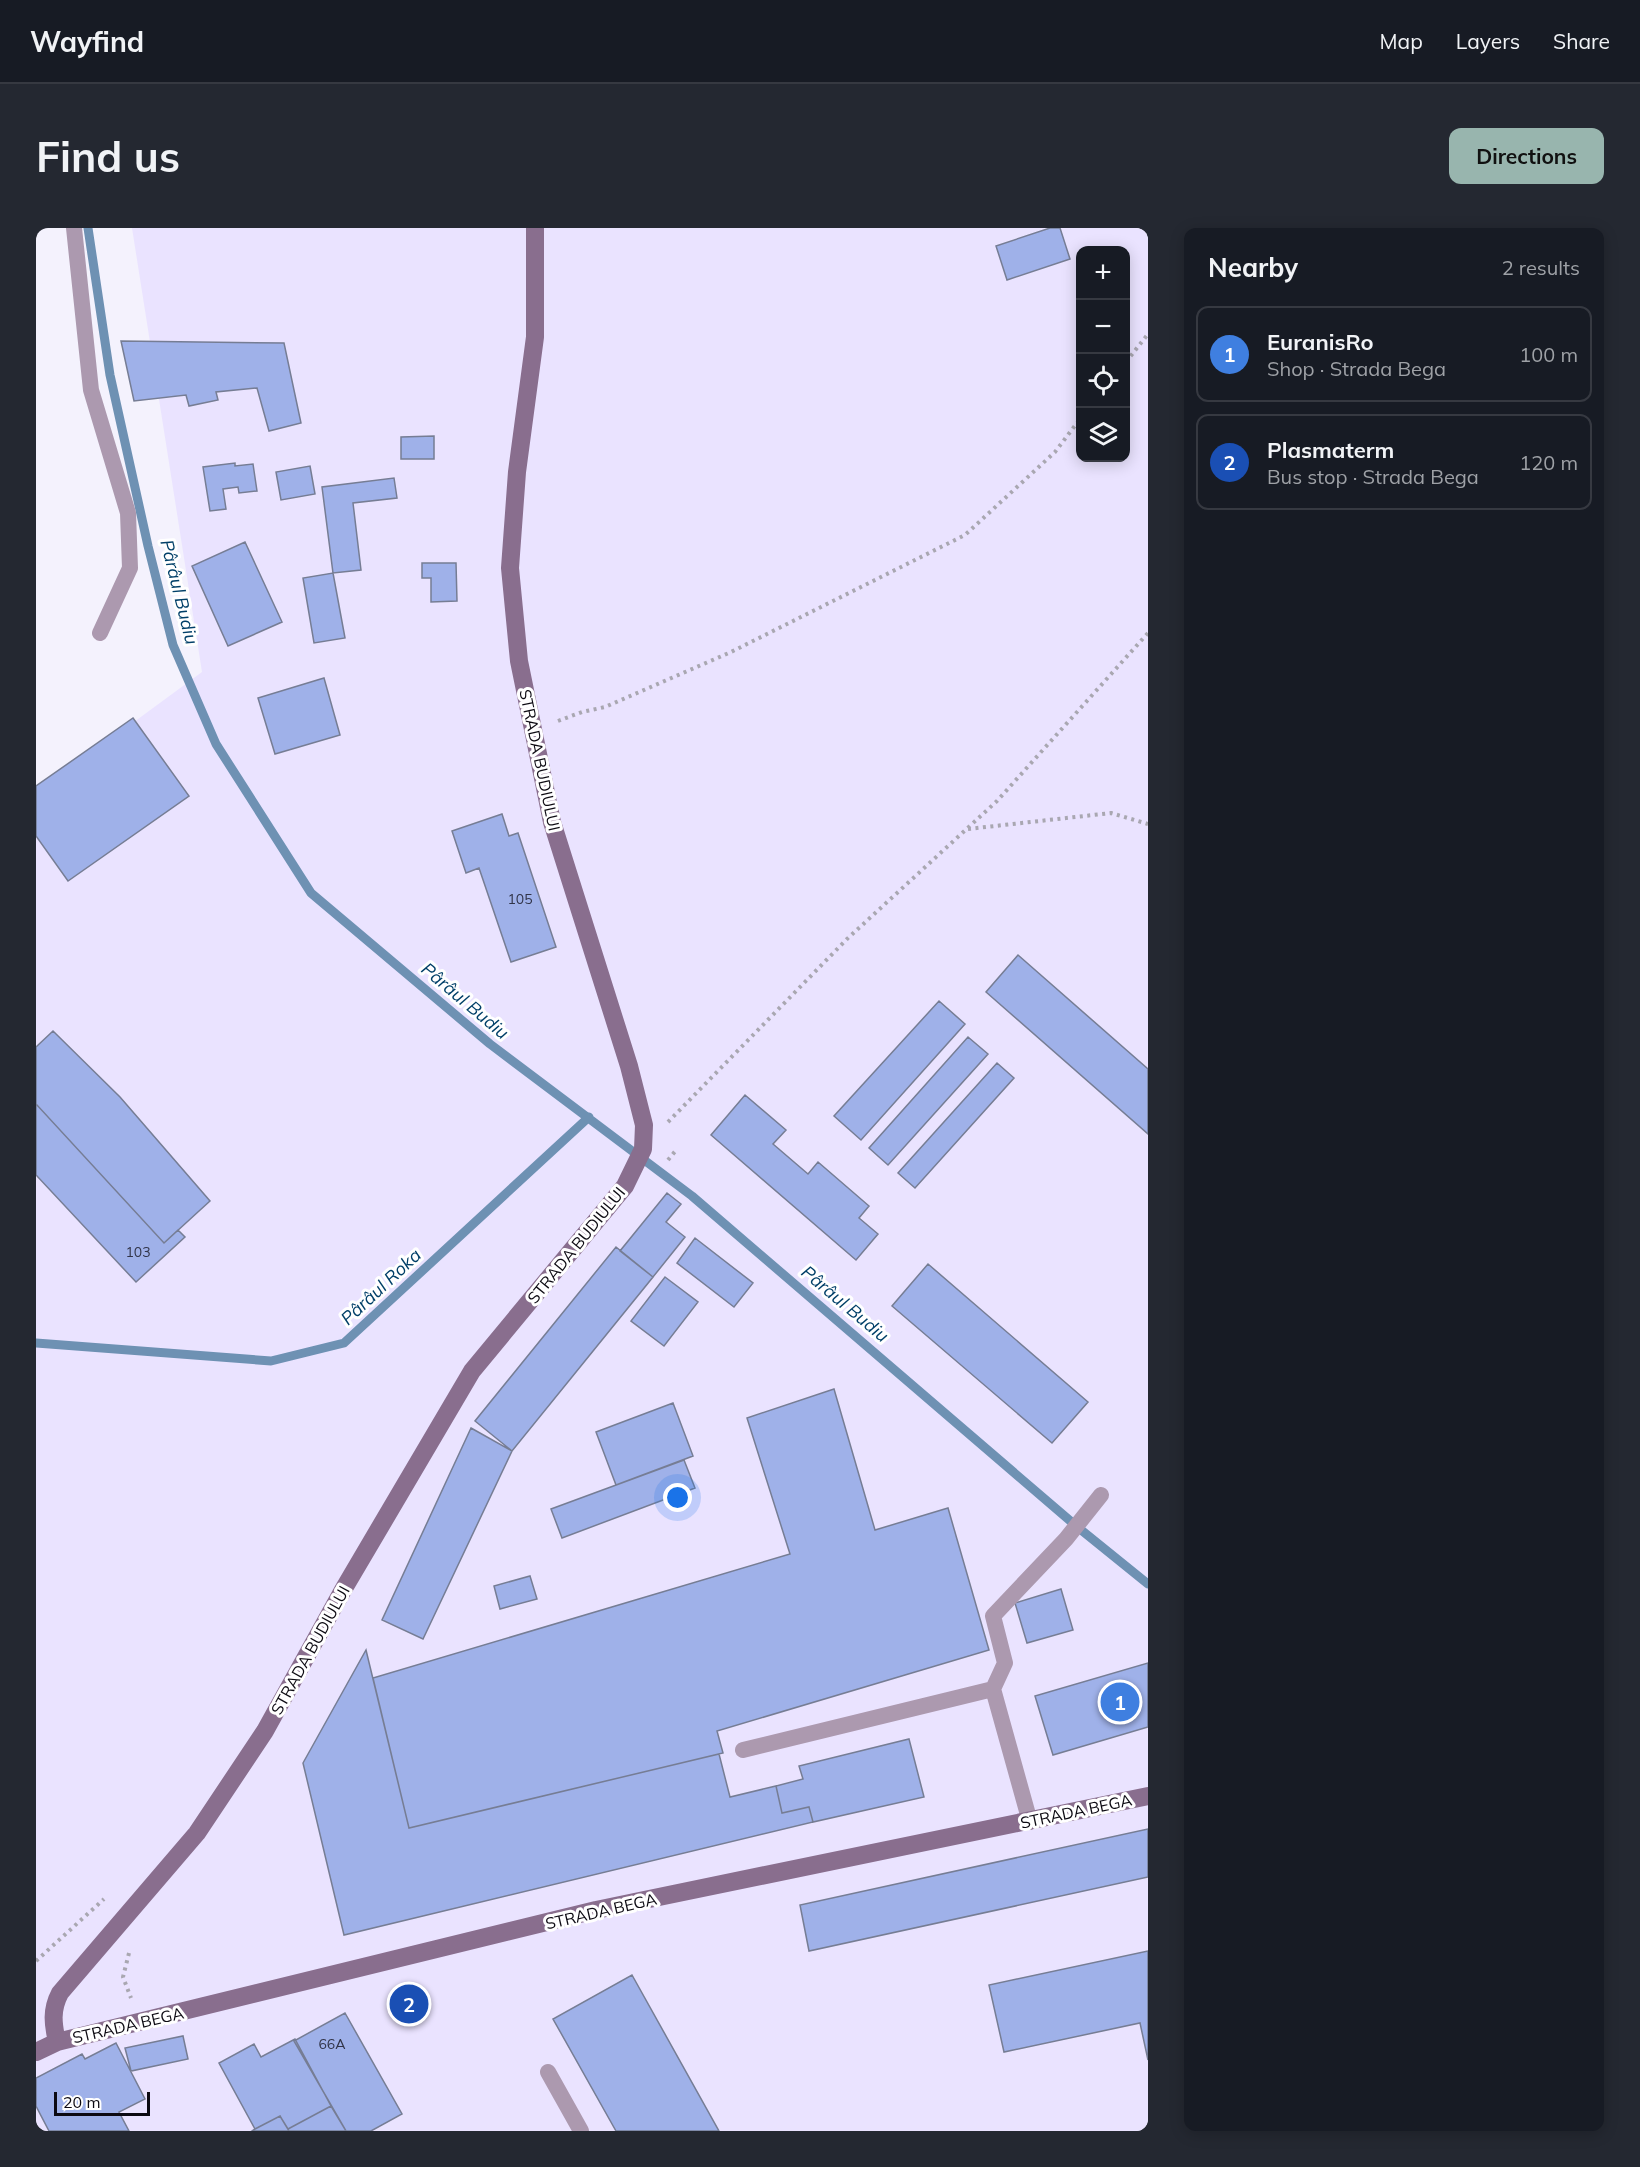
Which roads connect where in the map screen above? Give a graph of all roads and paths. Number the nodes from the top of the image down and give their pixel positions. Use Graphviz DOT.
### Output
graph roads {
  1 [pos="74,228"];
  2 [pos="535,228"];
  3 [pos="1148,334"];
  4 [pos="1130,356"];
  5 [pos="1076,424"];
  6 [pos="100,633"];
  7 [pos="1148,633"];
  8 [pos="534,730"];
  9 [pos="1148,824"];
  10 [pos="967,829"];
  11 [pos="643,1149"];
  12 [pos="677,1149"];
  13 [pos="672,1154"];
  14 [pos="1101,1494"];
  15 [pos="993,1689"];
  16 [pos="743,1750"];
  17 [pos="1148,1796"];
  18 [pos="1030,1822"];
  19 [pos="105,1898"];
  20 [pos="132,1948"];
  21 [pos="36,1961"];
  22 [pos="131,1998"];
  23 [pos="57,2042"];
  24 [pos="36,2052"];
  25 [pos="548,2072"];
  26 [pos="581,2131"];
  1 -- 6 [label="lane"];
  2 -- 8 [label="street, STRADA BUDIULUI"];
  3 -- 4 [label="path"];
  5 -- 8 [label="path"];
  7 -- 10 [label="path"];
  8 -- 11 [label="street, STRADA BUDIULUI"];
  9 -- 10 [label="path"];
  10 -- 11 [label="path"];
  11 -- 23 [label="street, STRADA BUDIULUI"];
  12 -- 13 [label="path"];
  14 -- 15 [label="lane"];
  15 -- 16 [label="lane"];
  15 -- 18 [label="lane"];
  17 -- 18 [label="street, STRADA BEGA"];
  18 -- 23 [label="street, STRADA BEGA"];
  19 -- 21 [label="path"];
  20 -- 22 [label="path"];
  23 -- 24 [label="street"];
  25 -- 26 [label="lane"];
}
